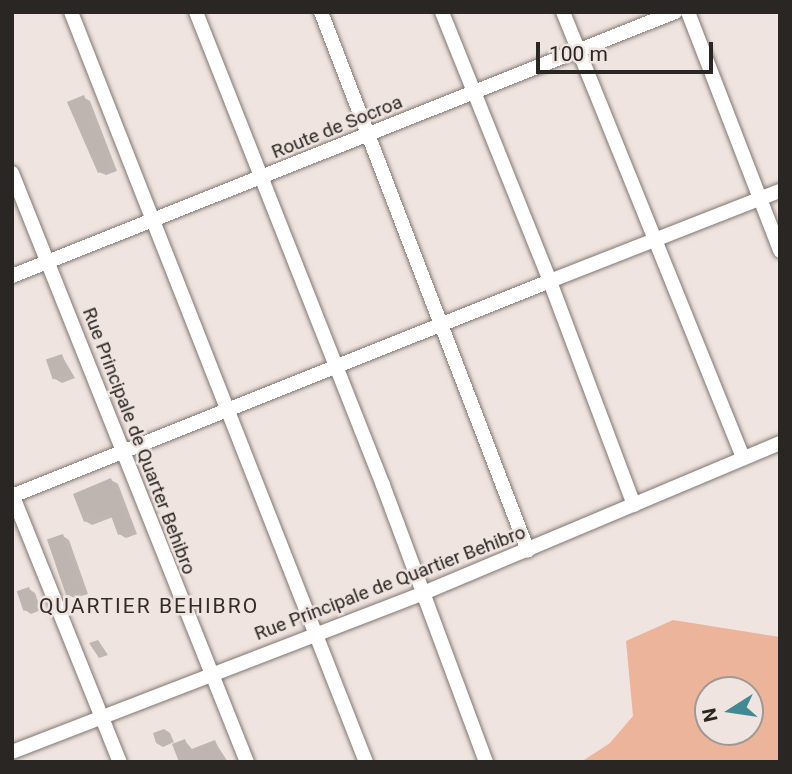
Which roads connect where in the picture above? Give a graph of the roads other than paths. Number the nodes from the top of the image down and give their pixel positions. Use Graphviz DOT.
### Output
graph roads {
  1 [pos="71,12"];
  2 [pos="196,12"];
  3 [pos="321,12"];
  4 [pos="442,12"];
  5 [pos="563,12"];
  6 [pos="675,12"];
  7 [pos="688,12"];
  8 [pos="579,51"];
  9 [pos="473,92"];
  10 [pos="370,134"];
  11 [pos="12,173"];
  12 [pos="262,178"];
  13 [pos="780,191"];
  14 [pos="759,200"];
  15 [pos="155,222"];
  16 [pos="652,241"];
  17 [pos="780,251"];
  18 [pos="48,263"];
  19 [pos="12,276"];
  20 [pos="550,281"];
  21 [pos="444,325"];
  22 [pos="338,367"];
  23 [pos="228,409"];
  24 [pos="780,443"];
  25 [pos="121,453"];
  26 [pos="743,458"];
  27 [pos="13,495"];
  28 [pos="634,505"];
  29 [pos="528,551"];
  30 [pos="421,594"];
  31 [pos="315,633"];
  32 [pos="210,672"];
  33 [pos="101,716"];
  34 [pos="12,752"];
  35 [pos="120,762"];
  36 [pos="247,762"];
  37 [pos="366,762"];
  38 [pos="486,762"];
  1 -- 15 [label="street"];
  2 -- 12 [label="street"];
  3 -- 10 [label="street"];
  4 -- 9 [label="street"];
  5 -- 8 [label="street"];
  6 -- 8 [label="street, Route de Socroa"];
  7 -- 14 [label="street"];
  8 -- 9 [label="street, Route de Socroa"];
  8 -- 16 [label="street"];
  9 -- 10 [label="street, Route de Socroa"];
  9 -- 20 [label="street"];
  10 -- 12 [label="street, Route de Socroa"];
  10 -- 21 [label="street"];
  11 -- 18 [label="street, Rue Principale de Quarter Behibro"];
  12 -- 15 [label="street, Route de Socroa"];
  12 -- 22 [label="street"];
  13 -- 14 [label="street"];
  14 -- 16 [label="street"];
  14 -- 17 [label="street"];
  15 -- 18 [label="street, Route de Socroa"];
  15 -- 23 [label="street"];
  16 -- 20 [label="street"];
  16 -- 26 [label="street"];
  18 -- 19 [label="street, Route de Socroa"];
  18 -- 25 [label="street, Rue Principale de Quarter Behibro"];
  20 -- 21 [label="street"];
  20 -- 28 [label="street"];
  21 -- 22 [label="street"];
  21 -- 29 [label="street"];
  22 -- 23 [label="street"];
  22 -- 30 [label="street"];
  23 -- 25 [label="street"];
  23 -- 31 [label="street"];
  24 -- 26 [label="street, Rue Principale de Quartier Behibro"];
  25 -- 27 [label="street"];
  25 -- 32 [label="street, Rue Principale de Quarter Behibro"];
  26 -- 28 [label="street, Rue Principale de Quartier Behibro"];
  27 -- 33 [label="street"];
  28 -- 29 [label="street, Rue Principale de Quartier Behibro"];
  29 -- 30 [label="street, Rue Principale de Quartier Behibro"];
  30 -- 31 [label="street, Rue Principale de Quartier Behibro"];
  30 -- 38 [label="street"];
  31 -- 32 [label="street, Rue Principale de Quartier Behibro"];
  31 -- 37 [label="street"];
  32 -- 33 [label="street, Rue Principale de Quartier Behibro"];
  32 -- 36 [label="street, Rue Principale de Quarter Behibro"];
  33 -- 34 [label="street, Rue Principale de Quartier Behibro"];
  33 -- 35 [label="street"];
}
